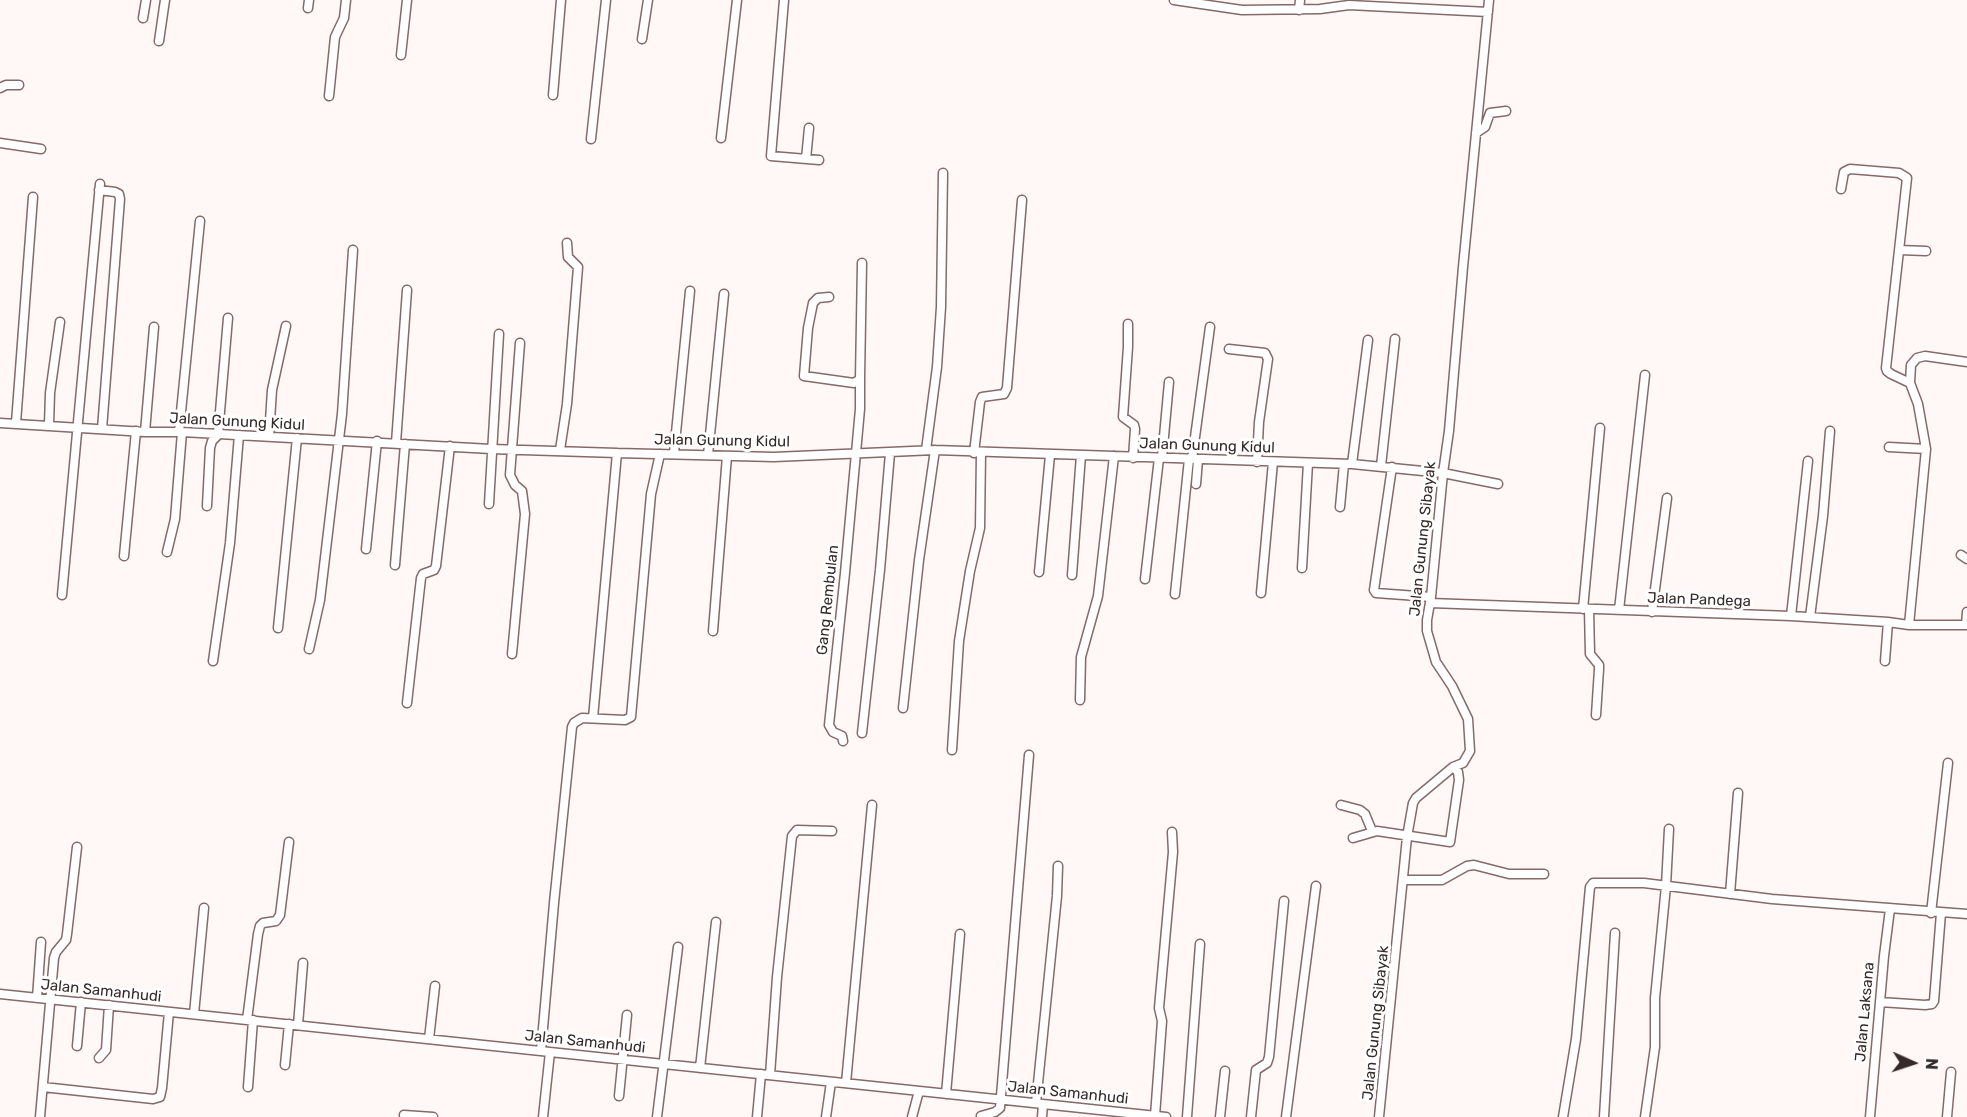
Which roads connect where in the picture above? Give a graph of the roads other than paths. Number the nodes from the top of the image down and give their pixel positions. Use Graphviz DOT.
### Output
graph roads {
  1 [pos="146,0"];
  2 [pos="165,0"];
  3 [pos="346,0"];
  4 [pos="407,0"];
  5 [pos="561,0"];
  6 [pos="606,0"];
  7 [pos="648,0"];
  8 [pos="737,0"];
  9 [pos="784,0"];
  10 [pos="1174,0"];
  11 [pos="1300,0"];
  12 [pos="1489,0"];
  13 [pos="1349,2"];
  14 [pos="1299,10"];
  15 [pos="1488,12"];
  16 [pos="143,18"];
  17 [pos="642,39"];
  18 [pos="159,41"];
  19 [pos="401,56"];
  20 [pos="19,85"];
  21 [pos="0,88"];
  22 [pos="553,94"];
  23 [pos="329,96"];
  24 [pos="1506,111"];
  25 [pos="809,128"];
  26 [pos="1476,133"];
  27 [pos="721,138"];
  28 [pos="591,139"];
  29 [pos="0,143"];
  30 [pos="41,149"];
  31 [pos="806,159"];
  32 [pos="819,160"];
  33 [pos="943,173"];
  34 [pos="1841,189"];
  35 [pos="33,197"];
  36 [pos="1022,200"];
  37 [pos="200,221"];
  38 [pos="567,243"];
  39 [pos="353,250"];
  40 [pos="1899,250"];
  41 [pos="1926,251"];
  42 [pos="861,263"];
  43 [pos="408,290"];
  44 [pos="690,291"];
  45 [pos="724,294"];
  46 [pos="829,297"];
  47 [pos="228,318"];
  48 [pos="60,322"];
  49 [pos="1128,324"];
  50 [pos="286,326"];
  51 [pos="154,327"];
  52 [pos="1210,327"];
  53 [pos="500,334"];
  54 [pos="1395,339"];
  55 [pos="1368,340"];
  56 [pos="520,343"];
  57 [pos="1229,349"];
  58 [pos="1967,362"];
  59 [pos="1645,375"];
  60 [pos="861,379"];
  61 [pos="1169,382"];
  62 [pos="1910,383"];
  63 [pos="0,423"];
  64 [pos="16,423"];
  65 [pos="49,425"];
  66 [pos="77,427"];
  67 [pos="1599,428"];
  68 [pos="102,429"];
  69 [pos="1830,431"];
  70 [pos="141,432"];
  71 [pos="181,432"];
  72 [pos="218,435"];
  73 [pos="239,435"];
  74 [pos="269,436"];
  75 [pos="297,438"];
  76 [pos="339,441"];
  77 [pos="377,441"];
  78 [pos="400,443"];
  79 [pos="450,446"];
  80 [pos="1889,447"];
  81 [pos="491,449"];
  82 [pos="511,449"];
  83 [pos="1926,449"];
  84 [pos="560,450"];
  85 [pos="931,450"];
  86 [pos="617,453"];
  87 [pos="674,453"];
  88 [pos="890,453"];
  89 [pos="978,453"];
  90 [pos="660,454"];
  91 [pos="855,454"];
  92 [pos="708,455"];
  93 [pos="1050,455"];
  94 [pos="1081,455"];
  95 [pos="727,456"];
  96 [pos="1114,456"];
  97 [pos="1133,458"];
  98 [pos="1161,458"];
  99 [pos="1193,460"];
  100 [pos="1808,461"];
  101 [pos="1257,462"];
  102 [pos="1273,462"];
  103 [pos="1308,463"];
  104 [pos="1348,464"];
  105 [pos="1381,466"];
  106 [pos="1392,467"];
  107 [pos="1443,473"];
  108 [pos="1196,484"];
  109 [pos="1498,484"];
  110 [pos="1666,498"];
  111 [pos="489,504"];
  112 [pos="207,506"];
  113 [pos="1340,507"];
  114 [pos="366,549"];
  115 [pos="167,552"];
  116 [pos="124,556"];
  117 [pos="395,565"];
  118 [pos="1302,568"];
  119 [pos="1038,572"];
  120 [pos="1072,575"];
  121 [pos="1144,579"];
  122 [pos="1261,593"];
  123 [pos="1175,594"];
  124 [pos="62,595"];
  125 [pos="1431,600"];
  126 [pos="1586,609"];
  127 [pos="1619,610"];
  128 [pos="1652,612"];
  129 [pos="1967,612"];
  130 [pos="1791,616"];
  131 [pos="1810,617"];
  132 [pos="1888,622"];
  133 [pos="1908,625"];
  134 [pos="1966,625"];
  135 [pos="278,628"];
  136 [pos="713,631"];
  137 [pos="309,649"];
  138 [pos="512,654"];
  139 [pos="213,661"];
  140 [pos="1885,661"];
  141 [pos="1080,700"];
  142 [pos="406,703"];
  143 [pos="903,708"];
  144 [pos="1596,715"];
  145 [pos="593,718"];
  146 [pos="862,733"];
  147 [pos="843,741"];
  148 [pos="952,750"];
  149 [pos="1029,755"];
  150 [pos="1948,763"];
  151 [pos="1453,767"];
  152 [pos="1738,793"];
  153 [pos="872,805"];
  154 [pos="1341,805"];
  155 [pos="1669,829"];
  156 [pos="832,831"];
  157 [pos="1372,831"];
  158 [pos="1172,832"];
  159 [pos="1407,837"];
  160 [pos="1353,838"];
  161 [pos="289,842"];
  162 [pos="77,847"];
  163 [pos="1058,866"];
  164 [pos="1544,874"];
  165 [pos="1404,880"];
  166 [pos="1316,886"];
  167 [pos="1666,886"];
  168 [pos="1730,894"];
  169 [pos="1284,900"];
  170 [pos="204,908"];
  171 [pos="1890,909"];
  172 [pos="1936,913"];
  173 [pos="1967,914"];
  174 [pos="716,922"];
  175 [pos="1615,933"];
  176 [pos="960,934"];
  177 [pos="40,942"];
  178 [pos="1200,944"];
  179 [pos="678,947"];
  180 [pos="303,963"];
  181 [pos="435,986"];
  182 [pos="0,994"];
  183 [pos="37,998"];
  184 [pos="51,999"];
  185 [pos="81,1002"];
  186 [pos="1880,1002"];
  187 [pos="109,1005"];
  188 [pos="169,1012"];
  189 [pos="194,1014"];
  190 [pos="627,1015"];
  191 [pos="250,1020"];
  192 [pos="293,1025"];
  193 [pos="429,1039"];
  194 [pos="77,1046"];
  195 [pos="545,1051"];
  196 [pos="99,1058"];
  197 [pos="622,1060"];
  198 [pos="665,1064"];
  199 [pos="285,1065"];
  200 [pos="700,1068"];
  201 [pos="1225,1071"];
  202 [pos="1951,1072"];
  203 [pos="765,1075"];
  204 [pos="831,1082"];
  205 [pos="846,1083"];
  206 [pos="43,1087"];
  207 [pos="248,1087"];
  208 [pos="919,1091"];
  209 [pos="946,1094"];
  210 [pos="619,1096"];
  211 [pos="1000,1100"];
  212 [pos="1040,1104"];
  213 [pos="404,1115"];
  214 [pos="981,1116"];
  215 [pos="1155,1116"];
  216 [pos="40,1117"];
  217 [pos="433,1117"];
  218 [pos="543,1117"];
  219 [pos="657,1117"];
  220 [pos="758,1117"];
  221 [pos="826,1117"];
  222 [pos="912,1117"];
  223 [pos="1042,1117"];
  224 [pos="1166,1117"];
  225 [pos="1187,1117"];
  226 [pos="1220,1117"];
  227 [pos="1251,1117"];
  228 [pos="1286,1117"];
  229 [pos="1379,1117"];
  230 [pos="1563,1117"];
  231 [pos="1604,1117"];
  232 [pos="1645,1117"];
  233 [pos="1870,1117"];
  234 [pos="1947,1117"];
  1 -- 16 [label="street"];
  2 -- 18 [label="street"];
  3 -- 23 [label="street"];
  4 -- 19 [label="street"];
  5 -- 22 [label="street"];
  6 -- 28 [label="street"];
  7 -- 17 [label="street"];
  8 -- 27 [label="street"];
  9 -- 31 [label="street"];
  10 -- 14 [label="street"];
  11 -- 14 [label="street"];
  12 -- 15 [label="street, Jalan Gunung Sibayak"];
  13 -- 14 [label="street"];
  13 -- 15 [label="street"];
  15 -- 26 [label="street, Jalan Gunung Sibayak"];
  20 -- 21 [label="street"];
  24 -- 26 [label="street"];
  25 -- 31 [label="street"];
  26 -- 107 [label="street, Jalan Gunung Sibayak"];
  29 -- 30 [label="street"];
  31 -- 32 [label="street"];
  33 -- 85 [label="street"];
  34 -- 40 [label="street"];
  35 -- 64 [label="street"];
  36 -- 89 [label="street"];
  37 -- 71 [label="street"];
  38 -- 84 [label="street"];
  39 -- 76 [label="street"];
  40 -- 41 [label="street"];
  40 -- 62 [label="street"];
  42 -- 60 [label="street, Gang Rembulan"];
  43 -- 78 [label="street"];
  44 -- 87 [label="street"];
  45 -- 92 [label="street"];
  46 -- 60 [label="street"];
  47 -- 72 [label="street"];
  48 -- 65 [label="street"];
  49 -- 97 [label="street"];
  50 -- 74 [label="street"];
  51 -- 70 [label="street"];
  52 -- 99 [label="street"];
  53 -- 81 [label="street"];
  54 -- 105 [label="street"];
  55 -- 104 [label="street"];
  56 -- 82 [label="street"];
  57 -- 101 [label="street"];
  58 -- 62 [label="street"];
  59 -- 127 [label="street"];
  60 -- 91 [label="street, Gang Rembulan"];
  61 -- 98 [label="street"];
  62 -- 83 [label="street"];
  63 -- 64 [label="street, Jalan Gunung Kidul"];
  64 -- 65 [label="street, Jalan Gunung Kidul"];
  65 -- 66 [label="street, Jalan Gunung Kidul"];
  66 -- 68 [label="street, Jalan Gunung Kidul"];
  66 -- 68 [label="street"];
  66 -- 124 [label="street"];
  67 -- 126 [label="street"];
  68 -- 70 [label="street, Jalan Gunung Kidul"];
  69 -- 131 [label="street"];
  70 -- 71 [label="street, Jalan Gunung Kidul"];
  70 -- 116 [label="street"];
  71 -- 72 [label="street, Jalan Gunung Kidul"];
  71 -- 115 [label="street"];
  72 -- 73 [label="street, Jalan Gunung Kidul"];
  72 -- 112 [label="street"];
  73 -- 74 [label="street, Jalan Gunung Kidul"];
  73 -- 139 [label="street"];
  74 -- 75 [label="street, Jalan Gunung Kidul"];
  75 -- 76 [label="street, Jalan Gunung Kidul"];
  75 -- 135 [label="street"];
  76 -- 77 [label="street, Jalan Gunung Kidul"];
  76 -- 137 [label="street"];
  77 -- 78 [label="street, Jalan Gunung Kidul"];
  77 -- 114 [label="street"];
  78 -- 79 [label="street, Jalan Gunung Kidul"];
  78 -- 117 [label="street"];
  79 -- 81 [label="street, Jalan Gunung Kidul"];
  79 -- 142 [label="street"];
  80 -- 83 [label="street"];
  81 -- 82 [label="street, Jalan Gunung Kidul"];
  81 -- 111 [label="street"];
  82 -- 84 [label="street, Jalan Gunung Kidul"];
  82 -- 138 [label="street"];
  83 -- 133 [label="street"];
  84 -- 86 [label="street, Jalan Gunung Kidul"];
  85 -- 88 [label="street, Jalan Gunung Kidul"];
  85 -- 89 [label="street, Jalan Gunung Kidul"];
  85 -- 143 [label="street"];
  86 -- 90 [label="street, Jalan Gunung Kidul"];
  86 -- 145 [label="street"];
  87 -- 90 [label="street, Jalan Gunung Kidul"];
  87 -- 92 [label="street, Jalan Gunung Kidul"];
  88 -- 91 [label="street, Jalan Gunung Kidul"];
  88 -- 146 [label="street"];
  89 -- 93 [label="street, Jalan Gunung Kidul"];
  89 -- 148 [label="street"];
  90 -- 145 [label="street"];
  91 -- 95 [label="street, Jalan Gunung Kidul"];
  91 -- 147 [label="street, Gang Rembulan"];
  92 -- 95 [label="street, Jalan Gunung Kidul"];
  93 -- 94 [label="street, Jalan Gunung Kidul"];
  93 -- 119 [label="street"];
  94 -- 96 [label="street, Jalan Gunung Kidul"];
  94 -- 120 [label="street"];
  95 -- 136 [label="street"];
  96 -- 97 [label="street, Jalan Gunung Kidul"];
  96 -- 141 [label="street"];
  97 -- 98 [label="street, Jalan Gunung Kidul"];
  98 -- 99 [label="street, Jalan Gunung Kidul"];
  98 -- 121 [label="street"];
  99 -- 101 [label="street, Jalan Gunung Kidul"];
  99 -- 108 [label="street"];
  99 -- 123 [label="street"];
  100 -- 130 [label="street"];
  101 -- 102 [label="street, Jalan Gunung Kidul"];
  102 -- 103 [label="street, Jalan Gunung Kidul"];
  102 -- 122 [label="street"];
  103 -- 104 [label="street, Jalan Gunung Kidul"];
  103 -- 118 [label="street"];
  104 -- 105 [label="street, Jalan Gunung Kidul"];
  104 -- 113 [label="street"];
  105 -- 106 [label="street, Jalan Gunung Kidul"];
  106 -- 107 [label="street, Jalan Gunung Kidul"];
  106 -- 125 [label="street, Jalan Pandega"];
  107 -- 109 [label="street, Jalan Gunung Kidul"];
  107 -- 125 [label="street, Jalan Gunung Sibayak"];
  110 -- 128 [label="street"];
  125 -- 126 [label="street, Jalan Pandega"];
  125 -- 151 [label="street, Jalan Gunung Sibayak"];
  126 -- 127 [label="street, Jalan Pandega"];
  126 -- 144 [label="street"];
  127 -- 128 [label="street, Jalan Pandega"];
  128 -- 130 [label="street, Jalan Pandega"];
  129 -- 134 [label="street"];
  130 -- 131 [label="street, Jalan Pandega"];
  131 -- 132 [label="street, Jalan Pandega"];
  132 -- 133 [label="street, Jalan Pandega"];
  132 -- 140 [label="street"];
  133 -- 134 [label="street, Jalan Pandega"];
  145 -- 195 [label="street"];
  149 -- 211 [label="street"];
  150 -- 172 [label="street"];
  151 -- 159 [label="street, Jalan Gunung Sibayak"];
  151 -- 159 [label="street"];
  152 -- 168 [label="street"];
  153 -- 205 [label="street"];
  154 -- 157 [label="street"];
  155 -- 167 [label="street"];
  156 -- 203 [label="street"];
  157 -- 159 [label="street"];
  157 -- 160 [label="street"];
  158 -- 215 [label="street"];
  159 -- 165 [label="street, Jalan Gunung Sibayak"];
  161 -- 191 [label="street"];
  162 -- 184 [label="street"];
  163 -- 212 [label="street"];
  164 -- 165 [label="street"];
  165 -- 229 [label="street, Jalan Gunung Sibayak"];
  166 -- 228 [label="street"];
  167 -- 168 [label="street"];
  167 -- 230 [label="street"];
  167 -- 232 [label="street"];
  168 -- 171 [label="street"];
  169 -- 227 [label="street"];
  170 -- 189 [label="street"];
  171 -- 172 [label="street"];
  171 -- 186 [label="street, Jalan Laksana"];
  172 -- 173 [label="street"];
  172 -- 186 [label="street"];
  174 -- 200 [label="street"];
  175 -- 231 [label="street"];
  176 -- 209 [label="street"];
  177 -- 183 [label="street"];
  178 -- 225 [label="street"];
  179 -- 198 [label="street"];
  180 -- 192 [label="street"];
  181 -- 193 [label="street"];
  182 -- 183 [label="street, Jalan Samanhudi"];
  183 -- 184 [label="street, Jalan Samanhudi"];
  184 -- 185 [label="street, Jalan Samanhudi"];
  184 -- 206 [label="street"];
  185 -- 187 [label="street, Jalan Samanhudi"];
  185 -- 194 [label="street"];
  186 -- 233 [label="street, Jalan Laksana"];
  187 -- 188 [label="street, Jalan Samanhudi"];
  187 -- 196 [label="street"];
  188 -- 189 [label="street, Jalan Samanhudi"];
  188 -- 206 [label="street"];
  189 -- 191 [label="street, Jalan Samanhudi"];
  190 -- 197 [label="street"];
  191 -- 192 [label="street, Jalan Samanhudi"];
  191 -- 207 [label="street"];
  192 -- 193 [label="street, Jalan Samanhudi"];
  192 -- 199 [label="street"];
  193 -- 195 [label="street, Jalan Samanhudi"];
  195 -- 197 [label="street, Jalan Samanhudi"];
  195 -- 218 [label="street"];
  197 -- 198 [label="street, Jalan Samanhudi"];
  197 -- 210 [label="street"];
  198 -- 200 [label="street, Jalan Samanhudi"];
  198 -- 219 [label="street"];
  200 -- 203 [label="street, Jalan Samanhudi"];
  201 -- 226 [label="street"];
  202 -- 234 [label="street"];
  203 -- 204 [label="street, Jalan Samanhudi"];
  203 -- 220 [label="street"];
  204 -- 205 [label="street, Jalan Samanhudi"];
  204 -- 221 [label="street"];
  205 -- 208 [label="street, Jalan Samanhudi"];
  206 -- 216 [label="street"];
  208 -- 209 [label="street, Jalan Samanhudi"];
  208 -- 222 [label="street"];
  209 -- 211 [label="street, Jalan Samanhudi"];
  211 -- 212 [label="street, Jalan Samanhudi"];
  211 -- 214 [label="street"];
  212 -- 215 [label="street, Jalan Samanhudi"];
  212 -- 223 [label="street"];
  213 -- 217 [label="street"];
  215 -- 224 [label="street, Jalan Samanhudi"];
}
